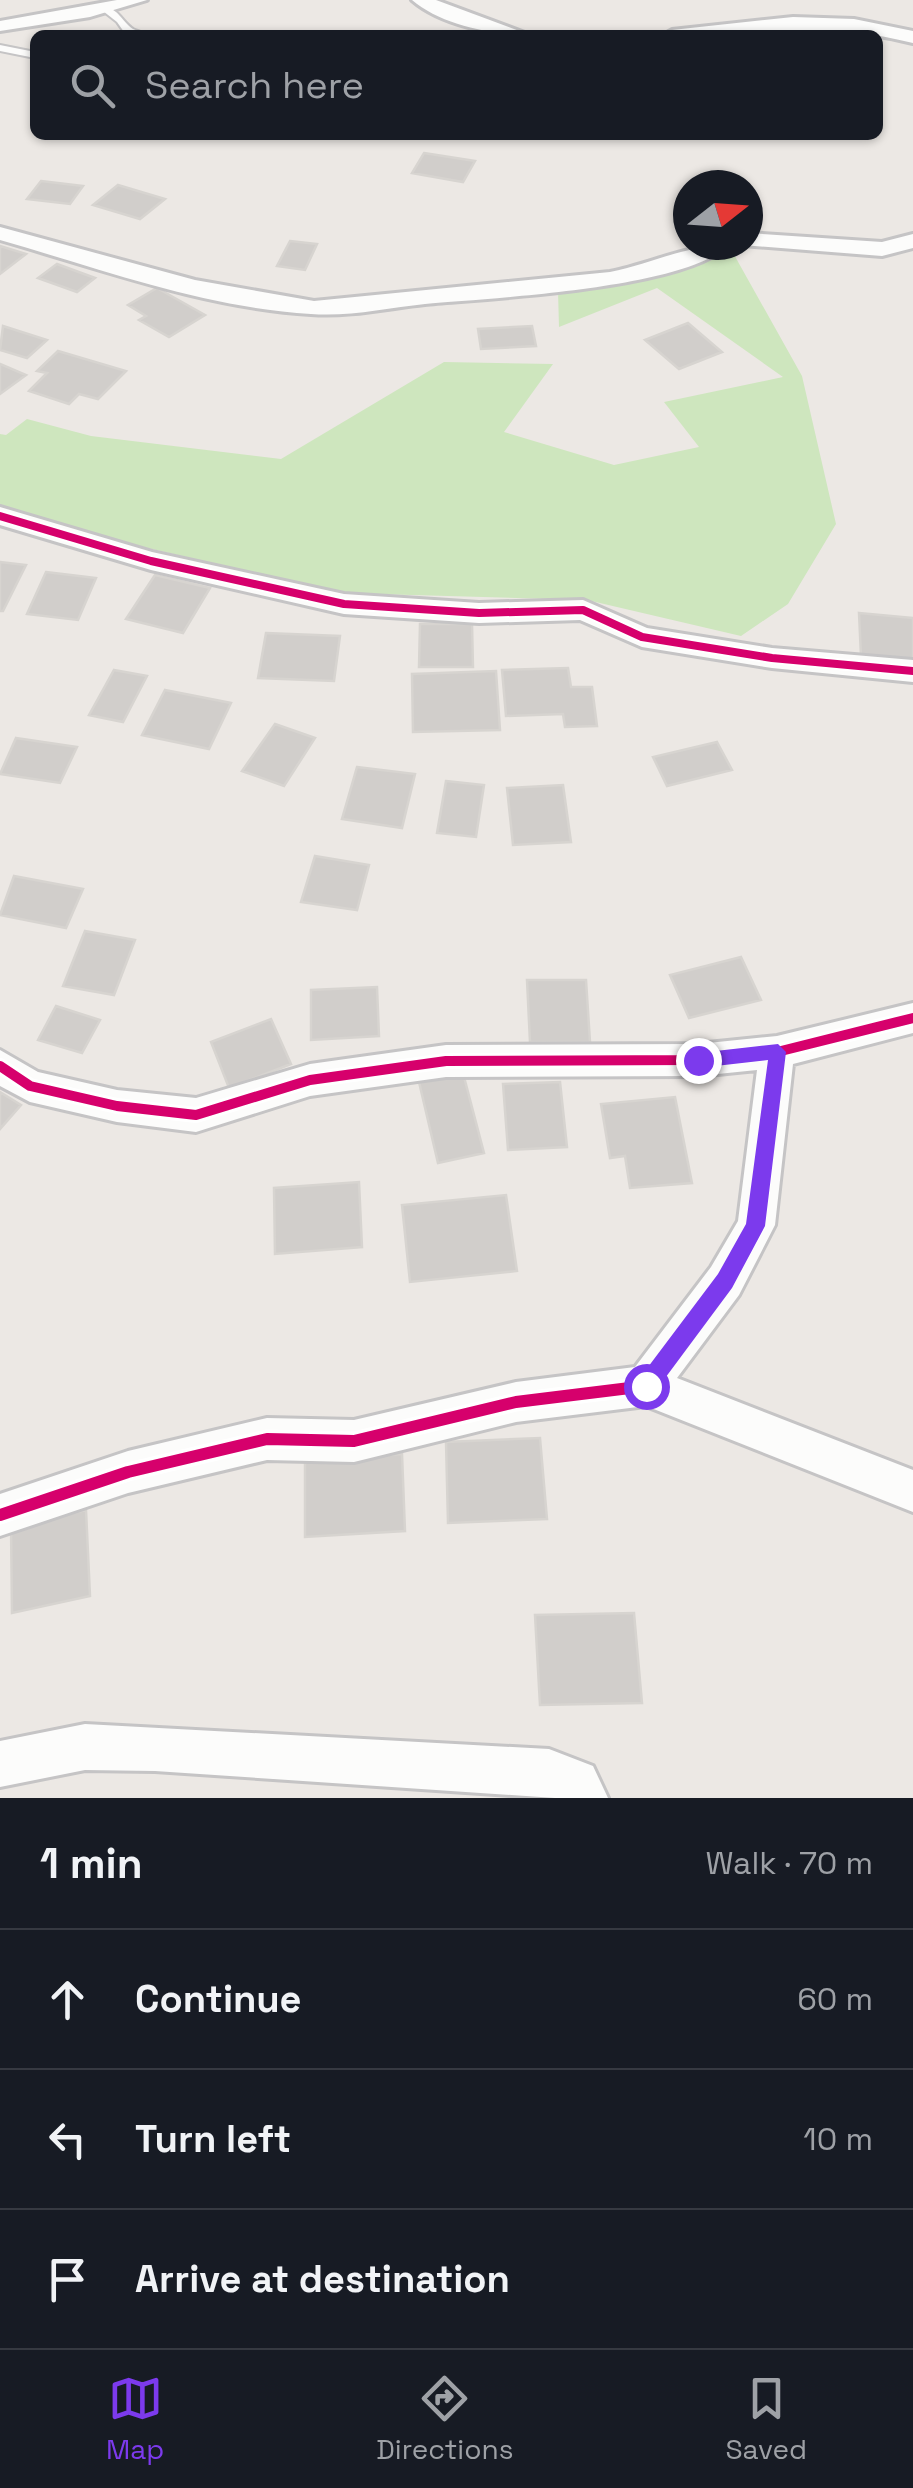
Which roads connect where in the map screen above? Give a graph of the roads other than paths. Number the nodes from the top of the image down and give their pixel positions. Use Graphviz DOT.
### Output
graph roads {
  1 [pos="138,0"];
  2 [pos="421,0"];
  3 [pos="106,9"];
  4 [pos="0,26"];
  5 [pos="127,30"];
  6 [pos="504,30"];
  7 [pos="710,30"];
  8 [pos="913,37"];
  9 [pos="0,48"];
  10 [pos="30,54"];
  11 [pos="0,233"];
  12 [pos="763,241"];
  13 [pos="913,241"];
  14 [pos="680,260"];
  15 [pos="0,516"];
  16 [pos="913,671"];
  17 [pos="913,1018"];
  18 [pos="778,1052"];
  19 [pos="0,1066"];
  20 [pos="646,1386"];
  21 [pos="913,1491"];
  22 [pos="0,1515"];
  23 [pos="0,1764"];
  24 [pos="584,1798"];
  1 -- 3 [label="street"];
  2 -- 6 [label="street"];
  3 -- 4 [label="street"];
  3 -- 5 [label="lane"];
  7 -- 8 [label="street"];
  9 -- 10 [label="lane"];
  11 -- 14 [label="street"];
  12 -- 13 [label="street"];
  15 -- 16 [label="street"];
  17 -- 18 [label="street"];
  18 -- 19 [label="street"];
  18 -- 20 [label="street"];
  20 -- 21 [label="street"];
  20 -- 22 [label="street"];
  23 -- 24 [label="street"];
}
